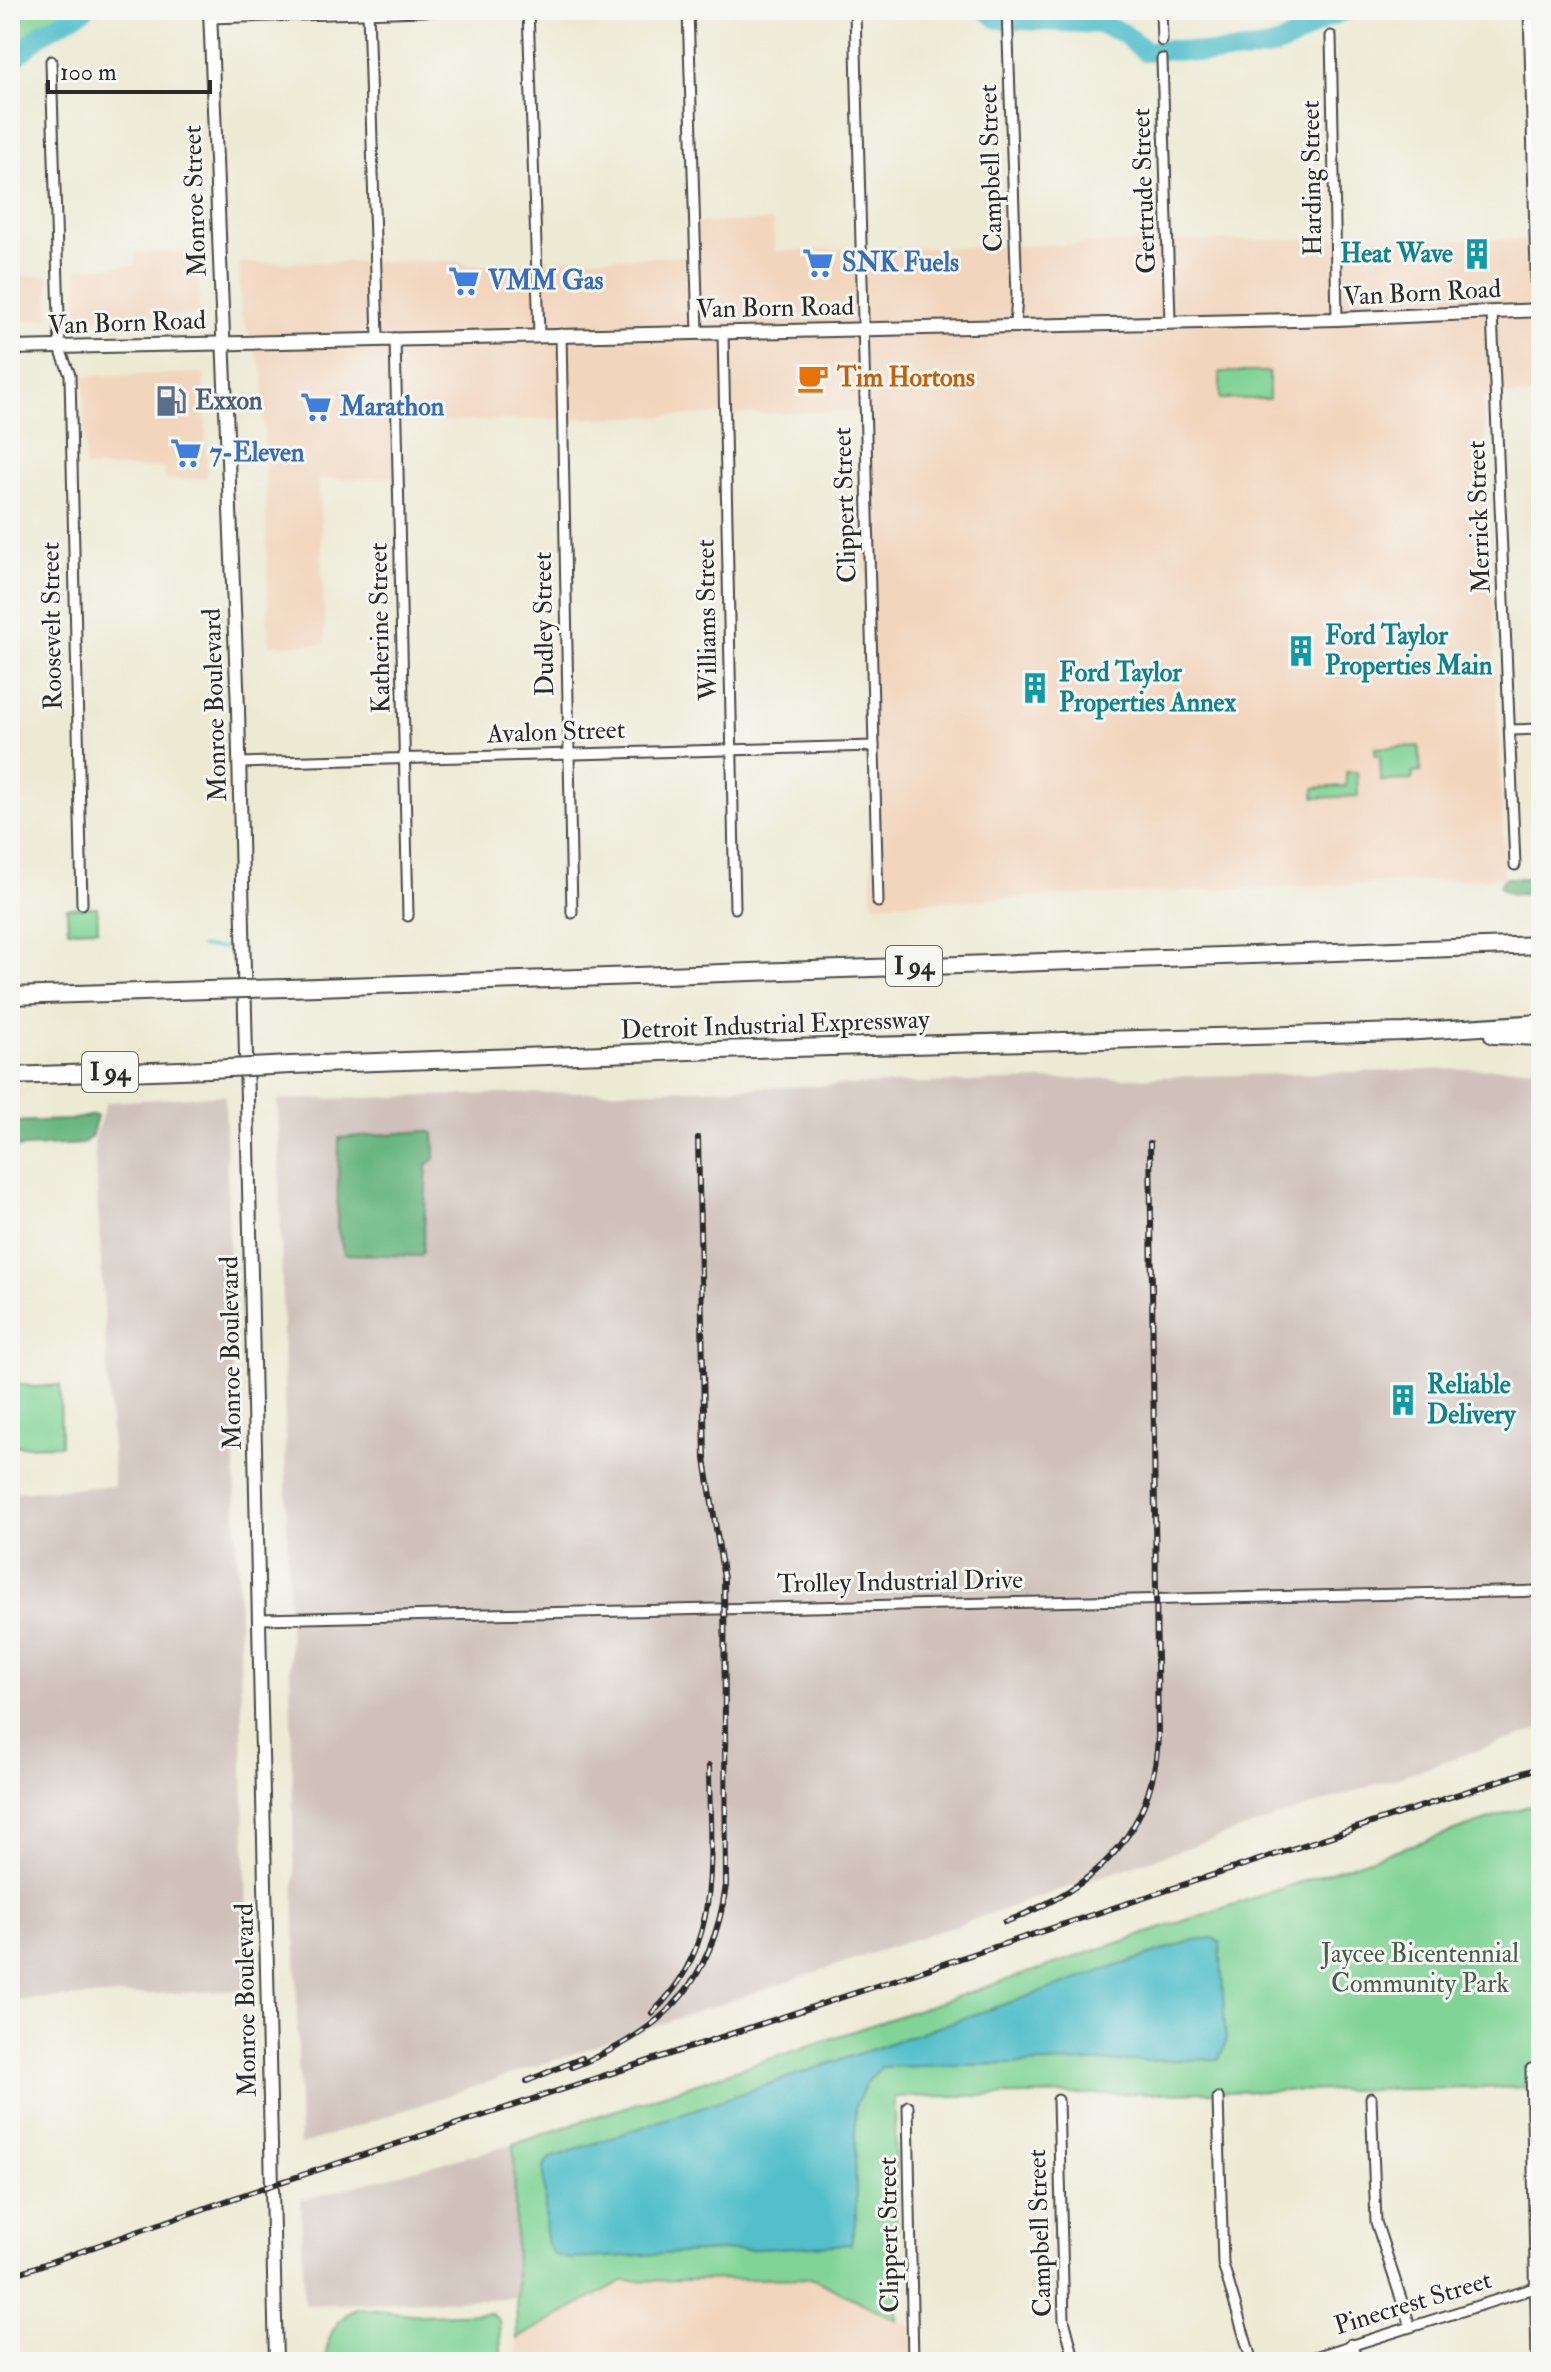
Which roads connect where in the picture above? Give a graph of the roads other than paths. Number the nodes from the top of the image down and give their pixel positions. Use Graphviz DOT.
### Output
graph roads {
  1 [pos="454,10"];
  2 [pos="528,10"];
  3 [pos="688,10"];
  4 [pos="855,10"];
  5 [pos="1161,10"];
  6 [pos="1529,10"];
  7 [pos="1007,11"];
  8 [pos="368,12"];
  9 [pos="210,14"];
  10 [pos="1331,36"];
  11 [pos="1162,41"];
  12 [pos="1162,59"];
  13 [pos="51,61"];
  14 [pos="1539,310"];
  15 [pos="1492,312"];
  16 [pos="1337,319"];
  17 [pos="1170,321"];
  18 [pos="1015,324"];
  19 [pos="863,329"];
  20 [pos="698,332"];
  21 [pos="723,332"];
  22 [pos="539,334"];
  23 [pos="561,334"];
  24 [pos="378,338"];
  25 [pos="395,338"];
  26 [pos="225,342"];
  27 [pos="10,348"];
  28 [pos="60,349"];
  29 [pos="1541,729"];
  30 [pos="1510,730"];
  31 [pos="874,746"];
  32 [pos="731,750"];
  33 [pos="569,754"];
  34 [pos="404,758"];
  35 [pos="239,763"];
  36 [pos="1515,865"];
  37 [pos="878,902"];
  38 [pos="82,904"];
  39 [pos="735,908"];
  40 [pos="572,913"];
  41 [pos="408,916"];
  42 [pos="1541,945"];
  43 [pos="10,996"];
  44 [pos="1541,1023"];
  45 [pos="1404,1032"];
  46 [pos="1541,1037"];
  47 [pos="10,1076"];
  48 [pos="1541,1591"];
  49 [pos="260,1619"];
  50 [pos="1531,2069"];
  51 [pos="1218,2098"];
  52 [pos="1371,2098"];
  53 [pos="1058,2100"];
  54 [pos="908,2106"];
  55 [pos="1538,2287"];
  56 [pos="1410,2326"];
  57 [pos="1351,2344"];
  58 [pos="276,2362"];
  59 [pos="913,2362"];
  60 [pos="1075,2362"];
  61 [pos="1252,2362"];
  62 [pos="1299,2362"];
  63 [pos="1358,2362"];
  64 [pos="1537,2362"];
  1 -- 8 [label="street"];
  2 -- 22 [label="street"];
  3 -- 20 [label="street"];
  4 -- 19 [label="street, Clippert Street"];
  5 -- 11 [label="street"];
  6 -- 14 [label="street"];
  7 -- 18 [label="street, Campbell Street"];
  8 -- 9 [label="street"];
  8 -- 24 [label="street"];
  9 -- 26 [label="street, Monroe Street"];
  10 -- 16 [label="street, Harding Street"];
  12 -- 17 [label="street, Gertrude Street"];
  13 -- 28 [label="street, Roosevelt Street"];
  14 -- 15 [label="street, Van Born Road"];
  15 -- 16 [label="street, Van Born Road"];
  15 -- 30 [label="street, Merrick Street"];
  16 -- 17 [label="street, Van Born Road"];
  17 -- 18 [label="street, Van Born Road"];
  18 -- 19 [label="street, Van Born Road"];
  19 -- 21 [label="street, Van Born Road"];
  19 -- 31 [label="street, Clippert Street"];
  20 -- 21 [label="street, Van Born Road"];
  20 -- 23 [label="street, Van Born Road"];
  21 -- 32 [label="street, Williams Street"];
  22 -- 23 [label="street, Van Born Road"];
  22 -- 25 [label="street, Van Born Road"];
  23 -- 33 [label="street, Dudley Street"];
  24 -- 25 [label="street, Van Born Road"];
  24 -- 26 [label="street, Van Born Road"];
  25 -- 34 [label="street, Katherine Street"];
  26 -- 28 [label="street, Van Born Road"];
  26 -- 35 [label="street, Monroe Boulevard"];
  27 -- 28 [label="street, Van Born Road"];
  28 -- 38 [label="street, Roosevelt Street"];
  29 -- 30 [label="street"];
  30 -- 36 [label="street, Merrick Street"];
  31 -- 32 [label="street, Avalon Street"];
  31 -- 37 [label="street, Clippert Street"];
  32 -- 33 [label="street, Avalon Street"];
  32 -- 39 [label="street, Williams Street"];
  33 -- 34 [label="street, Avalon Street"];
  33 -- 40 [label="street, Dudley Street"];
  34 -- 35 [label="street, Avalon Street"];
  34 -- 41 [label="street, Katherine Street"];
  35 -- 49 [label="street, Monroe Boulevard"];
  42 -- 43 [label="highway, Detroit Industrial Expressway / I 94, bridge"];
  44 -- 45 [label="highway, Detroit Industrial Expressway / I 94"];
  45 -- 46 [label="highway"];
  45 -- 47 [label="highway, Detroit Industrial Expressway / I 94, bridge"];
  48 -- 49 [label="street, Trolley Industrial Drive"];
  49 -- 58 [label="street, Monroe Boulevard"];
  50 -- 55 [label="street"];
  51 -- 61 [label="street"];
  52 -- 56 [label="street"];
  53 -- 60 [label="street, Campbell Street"];
  54 -- 59 [label="street, Clippert Street"];
  55 -- 56 [label="street, Pinecrest Street"];
  55 -- 64 [label="street"];
  56 -- 57 [label="street, Pinecrest Street"];
  57 -- 62 [label="street, Pinecrest Street"];
  57 -- 63 [label="street"];
}
